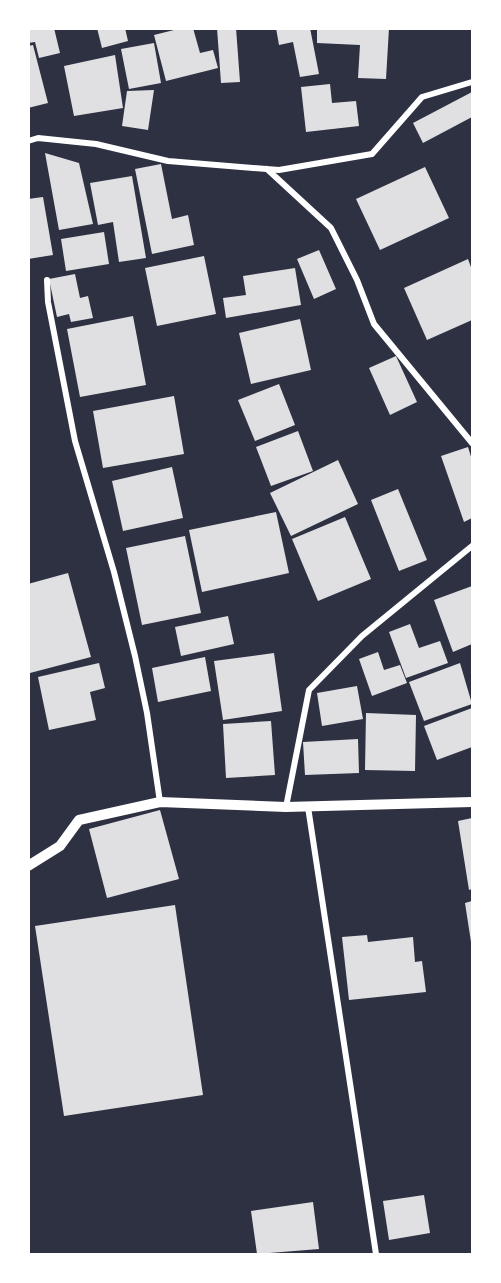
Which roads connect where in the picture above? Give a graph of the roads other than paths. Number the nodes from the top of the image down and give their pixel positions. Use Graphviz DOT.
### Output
graph roads {
  1 [pos="472,82"];
  2 [pos="28,141"];
  3 [pos="267,169"];
  4 [pos="47,280"];
  5 [pos="472,443"];
  6 [pos="472,546"];
  7 [pos="159,802"];
  8 [pos="472,802"];
  9 [pos="286,807"];
  10 [pos="308,807"];
  11 [pos="28,866"];
  12 [pos="376,1254"];
  1 -- 3 [label="street"];
  2 -- 3 [label="street"];
  3 -- 5 [label="street"];
  4 -- 7 [label="street"];
  6 -- 9 [label="street"];
  7 -- 9 [label="street"];
  7 -- 11 [label="street"];
  8 -- 10 [label="street"];
  9 -- 10 [label="street"];
  10 -- 12 [label="street"];
}
